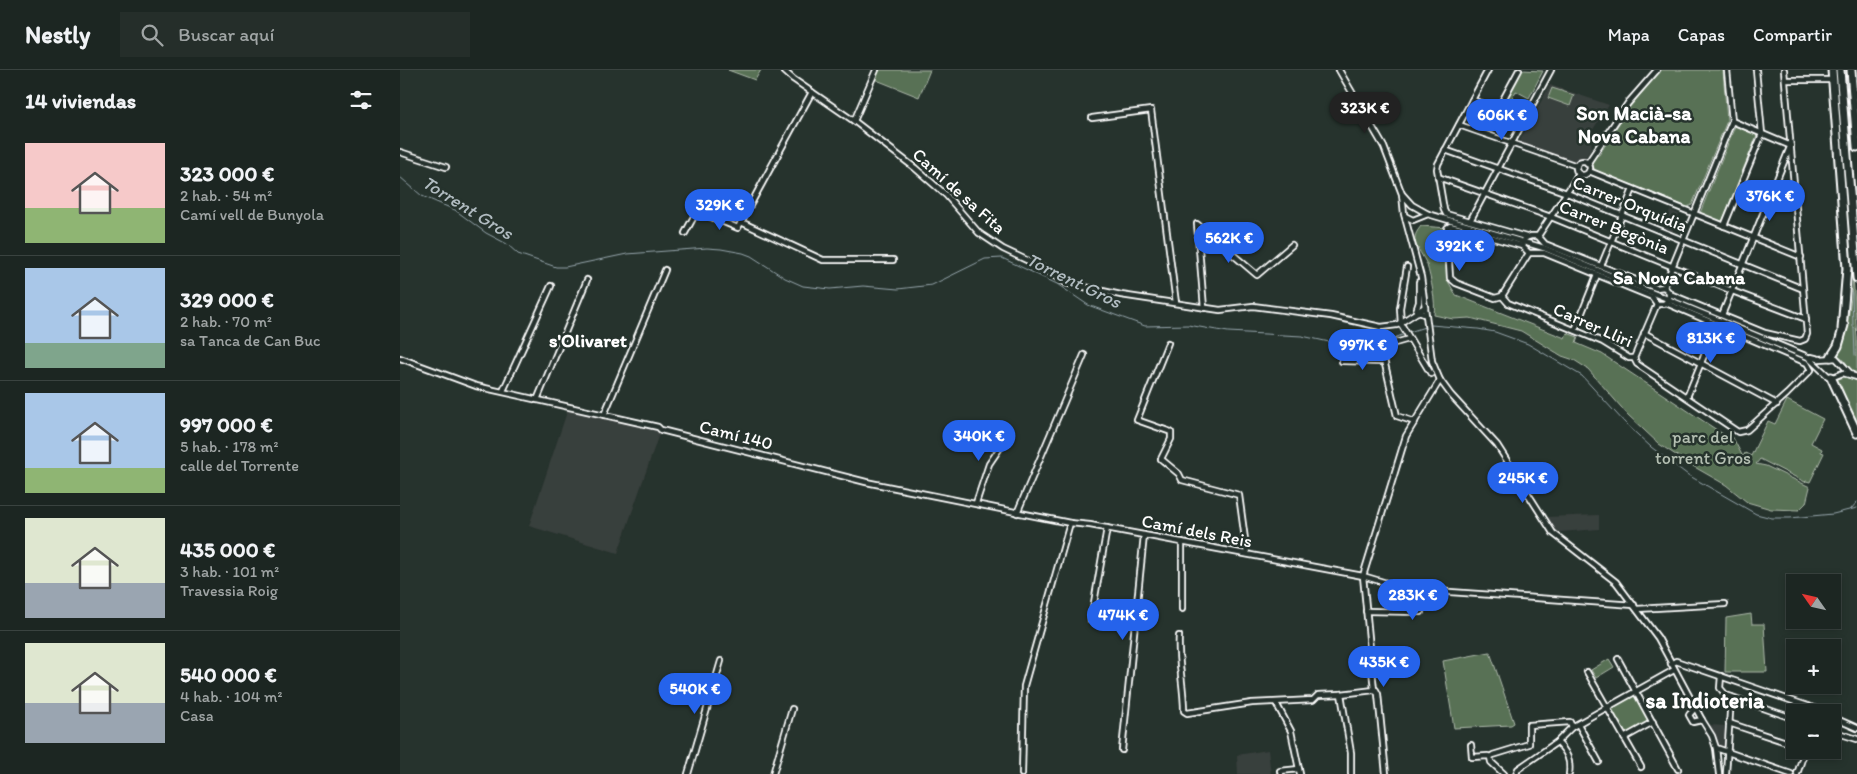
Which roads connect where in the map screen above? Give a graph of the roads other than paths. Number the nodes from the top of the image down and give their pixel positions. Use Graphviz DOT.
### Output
graph roads {
  1 [pos="783,70"];
  2 [pos="876,70"];
  3 [pos="1339,70"];
  4 [pos="1488,70"];
  5 [pos="1519,70"];
  6 [pos="1550,70"];
  7 [pos="1657,70"];
  8 [pos="1728,70"];
  9 [pos="1756,70"];
  10 [pos="1784,70"];
  11 [pos="1832,70"];
  12 [pos="1840,70"];
  13 [pos="1851,70"];
  14 [pos="1785,80"];
  15 [pos="1829,80"];
  16 [pos="812,92"];
  17 [pos="1472,100"];
  18 [pos="1498,109"];
  19 [pos="1092,118"];
  20 [pos="1525,118"];
  21 [pos="854,121"];
  22 [pos="1732,121"];
  23 [pos="1458,125"];
  24 [pos="1762,134"];
  25 [pos="1512,143"];
  26 [pos="1791,146"];
  27 [pos="1857,147"];
  28 [pos="1445,150"];
  29 [pos="400,152"];
  30 [pos="1587,164"];
  31 [pos="1576,166"];
  32 [pos="446,167"];
  33 [pos="1498,169"];
  34 [pos="1589,171"];
  35 [pos="1579,174"];
  36 [pos="1438,177"];
  37 [pos="1633,189"];
  38 [pos="1567,193"];
  39 [pos="1402,194"];
  40 [pos="1485,194"];
  41 [pos="1412,205"];
  42 [pos="1418,209"];
  43 [pos="1404,213"];
  44 [pos="1428,214"];
  45 [pos="1694,214"];
  46 [pos="1622,215"];
  47 [pos="1418,217"];
  48 [pos="1552,217"];
  49 [pos="1413,220"];
  50 [pos="1470,221"];
  51 [pos="741,222"];
  52 [pos="1724,226"];
  53 [pos="1408,229"];
  54 [pos="685,233"];
  55 [pos="1538,236"];
  56 [pos="1753,238"];
  57 [pos="1854,238"];
  58 [pos="1611,240"];
  59 [pos="1683,241"];
  60 [pos="1524,242"];
  61 [pos="1292,245"];
  62 [pos="1545,246"];
  63 [pos="1529,253"];
  64 [pos="1538,253"];
  65 [pos="1800,257"];
  66 [pos="893,260"];
  67 [pos="1742,264"];
  68 [pos="1601,266"];
  69 [pos="1673,266"];
  70 [pos="1407,267"];
  71 [pos="665,270"];
  72 [pos="1597,275"];
  73 [pos="1420,277"];
  74 [pos="1857,278"];
  75 [pos="587,280"];
  76 [pos="550,286"];
  77 [pos="1664,287"];
  78 [pos="1803,289"];
  79 [pos="1732,291"];
  80 [pos="1653,292"];
  81 [pos="1502,296"];
  82 [pos="1668,299"];
  83 [pos="1176,303"];
  84 [pos="1657,304"];
  85 [pos="1425,307"];
  86 [pos="1204,308"];
  87 [pos="1416,311"];
  88 [pos="1426,315"];
  89 [pos="1722,315"];
  90 [pos="1806,319"];
  91 [pos="1401,322"];
  92 [pos="1717,324"];
  93 [pos="1842,329"];
  94 [pos="1575,330"];
  95 [pos="1644,333"];
  96 [pos="1409,339"];
  97 [pos="1168,344"];
  98 [pos="1084,355"];
  99 [pos="1808,357"];
  100 [pos="400,358"];
  101 [pos="1634,358"];
  102 [pos="1829,358"];
  103 [pos="1342,361"];
  104 [pos="1384,362"];
  105 [pos="1701,363"];
  106 [pos="1841,364"];
  107 [pos="1824,373"];
  108 [pos="1431,374"];
  109 [pos="1833,376"];
  110 [pos="1856,377"];
  111 [pos="1440,380"];
  112 [pos="503,391"];
  113 [pos="1687,397"];
  114 [pos="537,400"];
  115 [pos="1777,404"];
  116 [pos="604,415"];
  117 [pos="1415,422"];
  118 [pos="1008,431"];
  119 [pos="1857,433"];
  120 [pos="976,503"];
  121 [pos="1017,513"];
  122 [pos="1070,523"];
  123 [pos="1107,528"];
  124 [pos="1144,535"];
  125 [pos="1182,542"];
  126 [pos="1247,554"];
  127 [pos="1363,576"];
  128 [pos="1418,591"];
  129 [pos="1725,604"];
  130 [pos="1635,607"];
  131 [pos="1182,609"];
  132 [pos="1366,611"];
  133 [pos="1091,620"];
  134 [pos="1179,636"];
  135 [pos="1618,658"];
  136 [pos="721,661"];
  137 [pos="1671,664"];
  138 [pos="1674,670"];
  139 [pos="1588,672"];
  140 [pos="1721,676"];
  141 [pos="1374,690"];
  142 [pos="1636,691"];
  143 [pos="1341,694"];
  144 [pos="1731,697"];
  145 [pos="1276,703"];
  146 [pos="1802,704"];
  147 [pos="1607,707"];
  148 [pos="1695,708"];
  149 [pos="792,709"];
  150 [pos="1786,716"];
  151 [pos="1702,720"];
  152 [pos="1841,721"];
  153 [pos="1653,722"];
  154 [pos="1729,723"];
  155 [pos="1578,724"];
  156 [pos="1572,726"];
  157 [pos="1857,728"];
  158 [pos="1841,734"];
  159 [pos="1624,738"];
  160 [pos="1857,739"];
  161 [pos="1557,742"];
  162 [pos="1786,742"];
  163 [pos="1471,745"];
  164 [pos="1716,748"];
  165 [pos="1122,750"];
  166 [pos="1727,752"];
  167 [pos="1490,757"];
  168 [pos="1802,759"];
  169 [pos="1599,762"];
  170 [pos="1641,768"];
  171 [pos="1678,769"];
  172 [pos="1299,771"];
  173 [pos="688,774"];
  174 [pos="773,774"];
  175 [pos="1022,774"];
  176 [pos="1281,774"];
  177 [pos="1351,774"];
  178 [pos="1386,774"];
  179 [pos="1504,774"];
  180 [pos="1516,774"];
  181 [pos="1569,774"];
  182 [pos="1719,774"];
  183 [pos="1726,774"];
  184 [pos="1791,774"];
  185 [pos="1797,774"];
  1 -- 16 [label="street, Camí de sa Fita"];
  2 -- 21 [label="street"];
  3 -- 39 [label="street"];
  4 -- 17 [label="street"];
  5 -- 18 [label="street"];
  6 -- 20 [label="street"];
  7 -- 30 [label="street"];
  8 -- 22 [label="street"];
  9 -- 24 [label="street"];
  10 -- 14 [label="street"];
  11 -- 93 [label="highway"];
  12 -- 57 [label="highway"];
  13 -- 27 [label="highway"];
  14 -- 15 [label="street"];
  14 -- 26 [label="street"];
  16 -- 21 [label="street, Camí de sa Fita"];
  16 -- 51 [label="street"];
  17 -- 18 [label="street"];
  17 -- 23 [label="street"];
  18 -- 20 [label="street"];
  19 -- 83 [label="street"];
  20 -- 25 [label="street"];
  21 -- 83 [label="street, Camí de sa Fita"];
  22 -- 24 [label="street"];
  22 -- 45 [label="street"];
  23 -- 25 [label="street"];
  23 -- 28 [label="street"];
  24 -- 26 [label="street"];
  24 -- 52 [label="street"];
  25 -- 31 [label="street"];
  25 -- 33 [label="street"];
  26 -- 56 [label="street"];
  26 -- 65 [label="street"];
  28 -- 33 [label="street, Carrer Orquídia"];
  28 -- 36 [label="street"];
  29 -- 32 [label="street"];
  30 -- 31 [label="street"];
  30 -- 34 [label="street"];
  31 -- 35 [label="street"];
  33 -- 38 [label="street, Carrer Orquídia"];
  33 -- 40 [label="street"];
  34 -- 35 [label="street"];
  34 -- 37 [label="street"];
  35 -- 38 [label="street"];
  36 -- 40 [label="street, Carrer Begònia"];
  36 -- 50 [label="street"];
  37 -- 45 [label="street"];
  37 -- 46 [label="street"];
  38 -- 46 [label="street, Carrer Orquídia"];
  38 -- 48 [label="street"];
  39 -- 41 [label="street"];
  39 -- 43 [label="street"];
  40 -- 48 [label="street, Carrer Begònia"];
  40 -- 50 [label="street"];
  41 -- 42 [label="street"];
  41 -- 43 [label="street"];
  42 -- 44 [label="street"];
  42 -- 47 [label="street"];
  43 -- 49 [label="street"];
  43 -- 53 [label="street"];
  44 -- 47 [label="street"];
  44 -- 60 [label="street"];
  45 -- 52 [label="street"];
  45 -- 59 [label="street"];
  46 -- 58 [label="street"];
  46 -- 59 [label="street, Carrer Orquídia"];
  47 -- 49 [label="street"];
  48 -- 55 [label="street"];
  48 -- 58 [label="street, Carrer Begònia"];
  49 -- 53 [label="street"];
  50 -- 60 [label="street"];
  51 -- 54 [label="street"];
  51 -- 66 [label="street"];
  52 -- 56 [label="street"];
  53 -- 73 [label="street"];
  55 -- 60 [label="street"];
  55 -- 62 [label="street"];
  56 -- 65 [label="street"];
  56 -- 67 [label="street"];
  57 -- 74 [label="highway"];
  57 -- 93 [label="highway"];
  58 -- 68 [label="street"];
  58 -- 69 [label="street, Carrer Begònia"];
  59 -- 67 [label="street, Carrer Orquídia"];
  59 -- 69 [label="street"];
  60 -- 62 [label="street"];
  60 -- 63 [label="street"];
  60 -- 81 [label="street"];
  61 -- 86 [label="street"];
  62 -- 64 [label="street"];
  62 -- 68 [label="street"];
  62 -- 80 [label="street"];
  63 -- 64 [label="street"];
  63 -- 81 [label="street"];
  64 -- 72 [label="street"];
  65 -- 78 [label="street"];
  67 -- 78 [label="street, Carrer Orquídia"];
  67 -- 79 [label="street"];
  68 -- 80 [label="street"];
  69 -- 77 [label="street"];
  69 -- 79 [label="street, Carrer Begònia"];
  70 -- 91 [label="street"];
  71 -- 116 [label="street"];
  72 -- 80 [label="street"];
  72 -- 94 [label="street"];
  73 -- 85 [label="street"];
  73 -- 87 [label="street"];
  75 -- 114 [label="street"];
  76 -- 112 [label="street"];
  77 -- 80 [label="street"];
  77 -- 82 [label="street"];
  78 -- 90 [label="street"];
  79 -- 89 [label="street"];
  79 -- 90 [label="street, Carrer Begònia"];
  80 -- 82 [label="street"];
  80 -- 84 [label="street"];
  81 -- 94 [label="street, Carrer Lliri"];
  82 -- 84 [label="street"];
  82 -- 89 [label="street"];
  82 -- 92 [label="street"];
  82 -- 99 [label="street"];
  83 -- 86 [label="street, Camí de sa Fita"];
  84 -- 95 [label="street"];
  85 -- 87 [label="street, Camí de sa Fita"];
  85 -- 88 [label="street"];
  86 -- 91 [label="street, Camí de sa Fita"];
  87 -- 88 [label="street"];
  87 -- 91 [label="street, Camí de sa Fita"];
  88 -- 111 [label="street"];
  89 -- 90 [label="street"];
  91 -- 96 [label="street"];
  92 -- 105 [label="street"];
  92 -- 115 [label="street, Carrer Lliri"];
  93 -- 102 [label="highway"];
  94 -- 101 [label="street, Carrer Lliri"];
  95 -- 101 [label="street"];
  95 -- 105 [label="street"];
  96 -- 104 [label="street"];
  96 -- 108 [label="street"];
  97 -- 126 [label="street"];
  98 -- 121 [label="street"];
  99 -- 102 [label="street"];
  99 -- 107 [label="street"];
  100 -- 112 [label="street, Camí 140"];
  101 -- 113 [label="street, Carrer Lliri"];
  102 -- 106 [label="street"];
  102 -- 107 [label="street"];
  103 -- 104 [label="street"];
  104 -- 117 [label="street"];
  105 -- 113 [label="street"];
  105 -- 115 [label="street"];
  106 -- 109 [label="street"];
  106 -- 110 [label="street"];
  107 -- 109 [label="street"];
  109 -- 110 [label="street"];
  109 -- 119 [label="highway"];
  111 -- 117 [label="street"];
  111 -- 130 [label="street"];
  112 -- 114 [label="street, Camí 140"];
  113 -- 115 [label="street, Carrer Lliri"];
  114 -- 116 [label="street, Camí 140"];
  116 -- 120 [label="street, Camí 140"];
  117 -- 127 [label="street"];
  118 -- 120 [label="street"];
  120 -- 121 [label="street, Camí 140"];
  121 -- 122 [label="street, Camí 140"];
  122 -- 123 [label="street, Camí dels Reis"];
  122 -- 175 [label="street"];
  123 -- 124 [label="street, Camí dels Reis"];
  123 -- 133 [label="street"];
  124 -- 125 [label="street, Camí dels Reis"];
  124 -- 165 [label="street"];
  125 -- 126 [label="street, Camí dels Reis"];
  125 -- 131 [label="street"];
  126 -- 127 [label="street, Camí dels Reis"];
  127 -- 128 [label="street, Camí dels Reis"];
  127 -- 132 [label="street"];
  128 -- 130 [label="street, Camí dels Reis"];
  128 -- 132 [label="street"];
  129 -- 130 [label="street, Camí dels Reis"];
  130 -- 137 [label="street"];
  132 -- 141 [label="street"];
  134 -- 145 [label="street"];
  135 -- 142 [label="street"];
  136 -- 173 [label="street"];
  137 -- 138 [label="street"];
  137 -- 140 [label="street"];
  138 -- 142 [label="street"];
  138 -- 148 [label="street"];
  139 -- 147 [label="street"];
  140 -- 144 [label="street"];
  140 -- 146 [label="street"];
  141 -- 143 [label="street"];
  141 -- 178 [label="street"];
  142 -- 147 [label="street"];
  142 -- 153 [label="street"];
  143 -- 145 [label="street"];
  143 -- 177 [label="street"];
  144 -- 150 [label="street"];
  144 -- 154 [label="street"];
  145 -- 172 [label="street"];
  147 -- 155 [label="street"];
  147 -- 159 [label="street"];
  148 -- 151 [label="street"];
  148 -- 151 [label="street"];
  149 -- 174 [label="street"];
  151 -- 164 [label="street"];
  152 -- 157 [label="street"];
  153 -- 159 [label="street"];
  153 -- 171 [label="street"];
  154 -- 162 [label="street"];
  154 -- 166 [label="street"];
  155 -- 156 [label="street"];
  155 -- 169 [label="street"];
  156 -- 161 [label="street"];
  156 -- 167 [label="street"];
  158 -- 160 [label="street"];
  159 -- 170 [label="street"];
  161 -- 180 [label="street"];
  161 -- 181 [label="street"];
  163 -- 167 [label="street"];
  164 -- 166 [label="street"];
  164 -- 182 [label="street"];
  166 -- 183 [label="street"];
  166 -- 184 [label="street"];
  167 -- 179 [label="street"];
  168 -- 185 [label="street"];
  172 -- 176 [label="street"];
}
